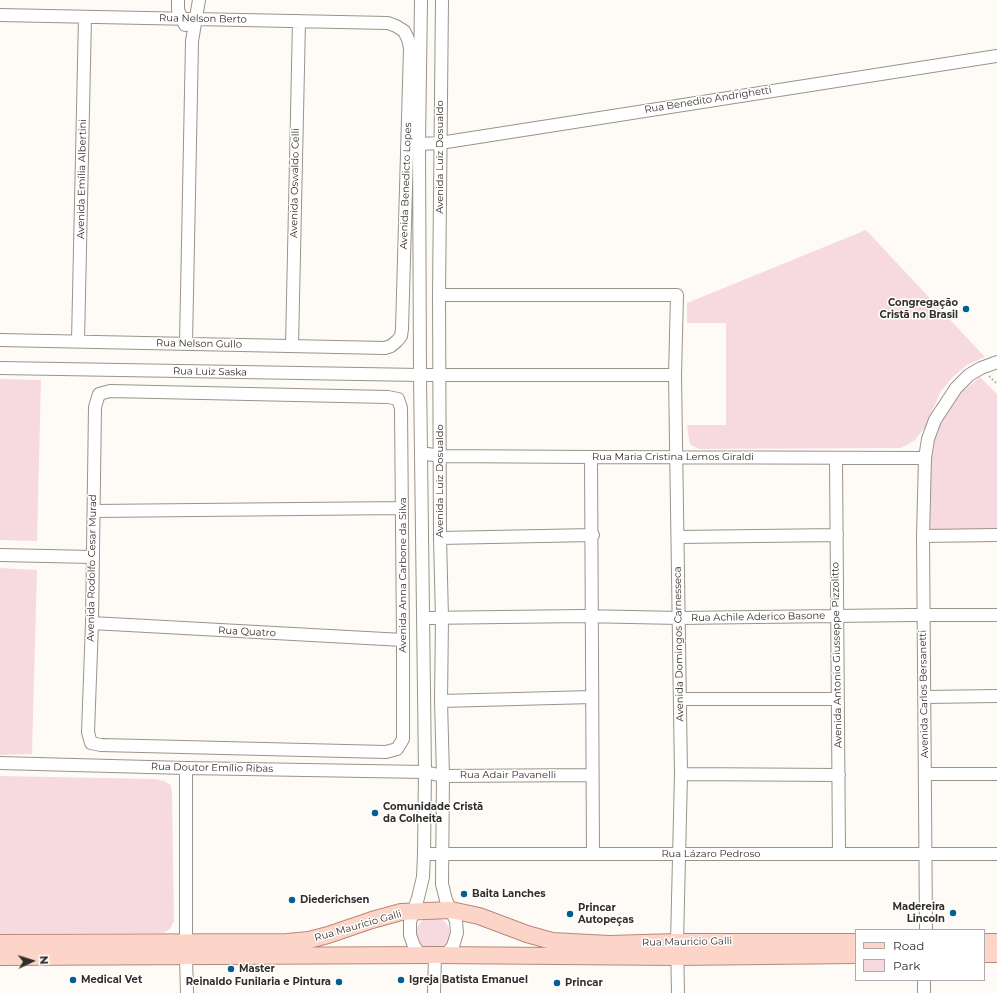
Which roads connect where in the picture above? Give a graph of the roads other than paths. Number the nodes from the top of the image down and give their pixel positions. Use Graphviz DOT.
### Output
graph roads {
  1 [pos="178,0"];
  2 [pos="199,0"];
  3 [pos="421,0"];
  4 [pos="442,0"];
  5 [pos="0,15"];
  6 [pos="85,17"];
  7 [pos="183,19"];
  8 [pos="195,19"];
  9 [pos="300,21"];
  10 [pos="404,32"];
  11 [pos="192,41"];
  12 [pos="997,56"];
  13 [pos="440,143"];
  14 [pos="419,144"];
  15 [pos="439,295"];
  16 [pos="0,340"];
  17 [pos="397,341"];
  18 [pos="78,342"];
  19 [pos="186,344"];
  20 [pos="292,346"];
  21 [pos="997,362"];
  22 [pos="0,368"];
  23 [pos="420,375"];
  24 [pos="675,375"];
  25 [pos="440,376"];
  26 [pos="99,394"];
  27 [pos="421,453"];
  28 [pos="440,456"];
  29 [pos="676,456"];
  30 [pos="591,457"];
  31 [pos="836,458"];
  32 [pos="925,458"];
  33 [pos="402,508"];
  34 [pos="94,511"];
  35 [pos="593,535"];
  36 [pos="836,535"];
  37 [pos="997,535"];
  38 [pos="922,536"];
  39 [pos="440,538"];
  40 [pos="678,538"];
  41 [pos="0,554"];
  42 [pos="92,557"];
  43 [pos="923,615"];
  44 [pos="997,615"];
  45 [pos="593,616"];
  46 [pos="837,616"];
  47 [pos="423,618"];
  48 [pos="442,618"];
  49 [pos="679,618"];
  50 [pos="92,623"];
  51 [pos="403,640"];
  52 [pos="997,696"];
  53 [pos="592,697"];
  54 [pos="924,697"];
  55 [pos="680,699"];
  56 [pos="837,699"];
  57 [pos="441,701"];
  58 [pos="397,749"];
  59 [pos="0,763"];
  60 [pos="186,768"];
  61 [pos="425,772"];
  62 [pos="681,774"];
  63 [pos="925,774"];
  64 [pos="997,774"];
  65 [pos="592,775"];
  66 [pos="839,775"];
  67 [pos="443,776"];
  68 [pos="839,853"];
  69 [pos="424,854"];
  70 [pos="593,854"];
  71 [pos="926,854"];
  72 [pos="997,854"];
  73 [pos="443,855"];
  74 [pos="679,855"];
  75 [pos="451,910"];
  76 [pos="414,911"];
  77 [pos="926,929"];
  78 [pos="855,942"];
  79 [pos="985,942"];
  80 [pos="997,942"];
  81 [pos="0,943"];
  82 [pos="186,949"];
  83 [pos="678,949"];
  84 [pos="985,954"];
  85 [pos="997,954"];
  86 [pos="434,955"];
  87 [pos="855,955"];
  88 [pos="0,957"];
  89 [pos="924,981"];
  90 [pos="187,993"];
  91 [pos="434,993"];
  92 [pos="678,993"];
  93 [pos="924,993"];
  1 -- 7 [label="street"];
  2 -- 8 [label="street"];
  3 -- 14 [label="street, Avenida Luiz Dosualdo"];
  4 -- 13 [label="street, Avenida Luiz Dosualdo"];
  5 -- 6 [label="street, Rua Nelson Berto"];
  6 -- 7 [label="street, Rua Nelson Berto"];
  6 -- 18 [label="street, Avenida Emília Albertini"];
  7 -- 8 [label="street, Rua Nelson Berto"];
  7 -- 11 [label="street"];
  8 -- 9 [label="street, Rua Nelson Berto"];
  8 -- 11 [label="street"];
  9 -- 10 [label="street, Rua Nelson Berto"];
  9 -- 20 [label="street, Avenida Oswaldo Celli"];
  10 -- 17 [label="street, Avenida Benedicto Lopes"];
  11 -- 19 [label="street"];
  12 -- 13 [label="street, Rua Benedito Andrighetti"];
  13 -- 14 [label="street, Rua Benedito Andrighetti"];
  13 -- 15 [label="street, Avenida Luiz Dosualdo"];
  14 -- 23 [label="street, Avenida Luiz Dosualdo"];
  15 -- 24 [label="street, Avenida Domingos Carnesseca"];
  15 -- 25 [label="street, Avenida Luiz Dosualdo"];
  16 -- 18 [label="street, Rua Nelson Gullo"];
  17 -- 20 [label="street, Rua Nelson Gullo"];
  18 -- 19 [label="street, Rua Nelson Gullo"];
  19 -- 20 [label="street, Rua Nelson Gullo"];
  21 -- 32 [label="street, Avenida Carlos Bersanetti"];
  22 -- 23 [label="street, Rua Luiz Saska"];
  23 -- 25 [label="street, Rua Luiz Saska"];
  23 -- 27 [label="street, Avenida Luiz Dosualdo"];
  24 -- 25 [label="street, Rua Luiz Saska"];
  24 -- 29 [label="street, Avenida Domingos Carnesseca"];
  25 -- 28 [label="street, Avenida Luiz Dosualdo"];
  26 -- 33 [label="street, Avenida Anna Carbone da Silva"];
  26 -- 34 [label="street, Avenida Rodolfo Cesar Murad"];
  27 -- 28 [label="street, Rua Maria Cristina Lemos Giraldi"];
  27 -- 47 [label="street, Avenida Luiz Dosualdo"];
  28 -- 30 [label="street, Rua Maria Cristina Lemos Giraldi"];
  28 -- 39 [label="street, Avenida Luiz Dosualdo"];
  29 -- 30 [label="street, Rua Maria Cristina Lemos Giraldi"];
  29 -- 31 [label="street, Rua Maria Cristina Lemos Giraldi"];
  29 -- 40 [label="street, Avenida Domingos Carnesseca"];
  30 -- 35 [label="street"];
  31 -- 32 [label="street, Rua Maria Cristina Lemos Giraldi"];
  31 -- 36 [label="street, Avenida Antonio Giusseppe Pizzolitto"];
  32 -- 38 [label="street, Avenida Carlos Bersanetti"];
  33 -- 34 [label="street"];
  33 -- 51 [label="street, Avenida Anna Carbone da Silva"];
  34 -- 42 [label="street, Avenida Rodolfo Cesar Murad"];
  35 -- 39 [label="street"];
  35 -- 45 [label="street"];
  36 -- 40 [label="street"];
  36 -- 46 [label="street, Avenida Antonio Giusseppe Pizzolitto"];
  37 -- 38 [label="street"];
  38 -- 43 [label="street, Avenida Carlos Bersanetti"];
  39 -- 48 [label="street, Avenida Luiz Dosualdo"];
  40 -- 49 [label="street, Avenida Domingos Carnesseca"];
  41 -- 42 [label="street"];
  42 -- 50 [label="street, Avenida Rodolfo Cesar Murad"];
  43 -- 44 [label="street, Rua Achile Aderico Basone"];
  43 -- 46 [label="street, Rua Achile Aderico Basone"];
  43 -- 54 [label="street, Avenida Carlos Bersanetti"];
  45 -- 48 [label="street, Rua Achile Aderico Basone"];
  45 -- 49 [label="street, Rua Achile Aderico Basone"];
  45 -- 53 [label="street"];
  46 -- 49 [label="street, Rua Achile Aderico Basone"];
  46 -- 56 [label="street, Avenida Antonio Giusseppe Pizzolitto"];
  47 -- 48 [label="street, Rua Achile Aderico Basone"];
  47 -- 61 [label="street, Avenida Luiz Dosualdo"];
  48 -- 57 [label="street, Avenida Luiz Dosualdo"];
  49 -- 55 [label="street, Avenida Domingos Carnesseca"];
  50 -- 51 [label="street, Rua Quatro"];
  50 -- 58 [label="street, Avenida Rodolfo Cesar Murad"];
  51 -- 58 [label="street, Avenida Anna Carbone da Silva"];
  52 -- 54 [label="street"];
  53 -- 57 [label="street"];
  53 -- 65 [label="street"];
  54 -- 63 [label="street, Avenida Carlos Bersanetti"];
  55 -- 56 [label="street"];
  55 -- 62 [label="street, Avenida Domingos Carnesseca"];
  56 -- 66 [label="street, Avenida Antonio Giusseppe Pizzolitto"];
  57 -- 67 [label="street, Avenida Luiz Dosualdo"];
  59 -- 60 [label="street, Rua Doutor Emílio Ribas"];
  60 -- 61 [label="street, Rua Doutor Emílio Ribas"];
  60 -- 82 [label="street"];
  61 -- 67 [label="street, Rua Adair Pavanelli"];
  61 -- 69 [label="street, Avenida Luiz Dosualdo"];
  62 -- 66 [label="street"];
  62 -- 74 [label="street, Avenida Domingos Carnesseca"];
  63 -- 64 [label="street"];
  63 -- 71 [label="street, Avenida Carlos Bersanetti"];
  65 -- 67 [label="street, Rua Adair Pavanelli"];
  65 -- 70 [label="street"];
  66 -- 68 [label="street, Avenida Antonio Giusseppe Pizzolitto"];
  67 -- 73 [label="street, Avenida Luiz Dosualdo"];
  68 -- 71 [label="street, Rua Lázaro Pedroso"];
  68 -- 74 [label="street, Rua Lázaro Pedroso"];
  69 -- 73 [label="street, Rua Lázaro Pedroso"];
  69 -- 76 [label="street, Avenida Luiz Dosualdo"];
  70 -- 73 [label="street, Rua Lázaro Pedroso"];
  70 -- 74 [label="street, Rua Lázaro Pedroso"];
  71 -- 72 [label="street, Rua Lázaro Pedroso"];
  71 -- 77 [label="street, Avenida Carlos Bersanetti"];
  73 -- 75 [label="street, Avenida Luiz Dosualdo"];
  74 -- 83 [label="street, Avenida Domingos Carnesseca"];
  75 -- 76 [label="main road, Rua Mauricio Galli"];
  75 -- 83 [label="main road, Rua Mauricio Galli"];
  75 -- 86 [label="street, Avenida Luiz Dosualdo"];
  76 -- 82 [label="main road, Rua Mauricio Galli"];
  76 -- 86 [label="street, Avenida Luiz Dosualdo"];
  78 -- 83 [label="main road, Rua Mauricio Galli"];
  79 -- 80 [label="main road"];
  81 -- 82 [label="main road, Rua Mauricio Galli"];
  82 -- 86 [label="main road, Rua Mauricio Galli"];
  82 -- 88 [label="main road, Rua Mauricio Galli"];
  82 -- 90 [label="street"];
  83 -- 86 [label="main road, Rua Mauricio Galli"];
  83 -- 87 [label="main road, Rua Mauricio Galli"];
  83 -- 92 [label="street, Avenida Domingos Carnesseca"];
  84 -- 85 [label="main road"];
  86 -- 91 [label="street, Avenida Luiz Dosualdo"];
  89 -- 93 [label="street"];
}
